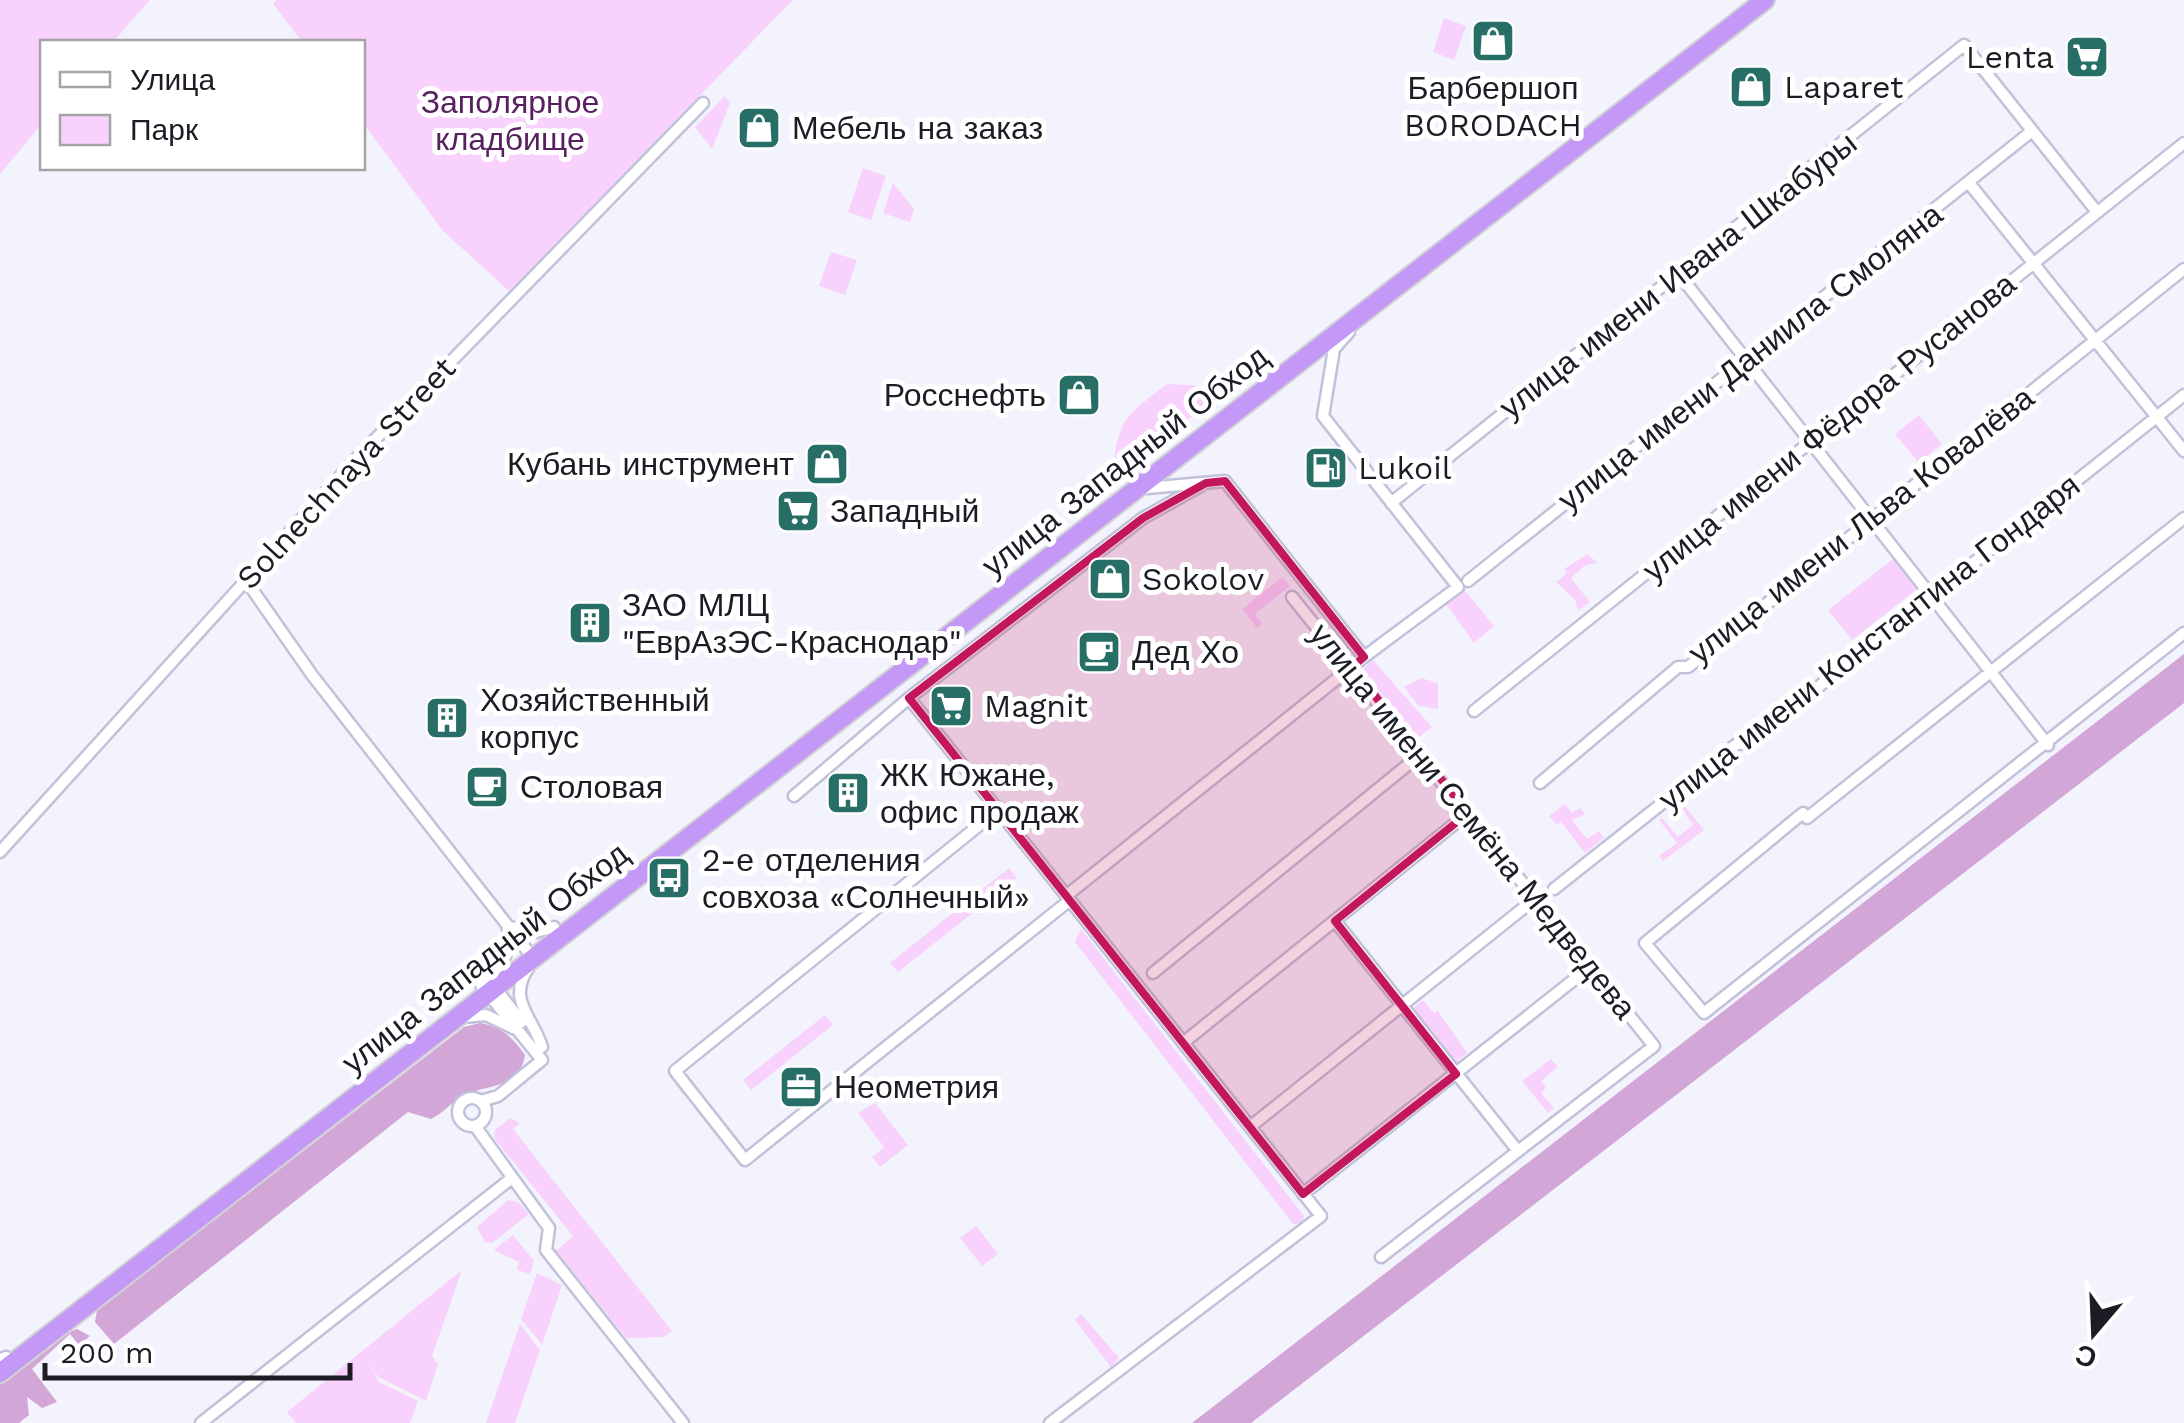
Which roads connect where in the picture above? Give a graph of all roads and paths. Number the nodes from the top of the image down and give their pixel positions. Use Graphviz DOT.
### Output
graph roads {
  1 [pos="1750,0"];
  2 [pos="1766,0"];
  3 [pos="702,102"];
  4 [pos="2032,131"];
  5 [pos="2184,144"];
  6 [pos="1969,184"];
  7 [pos="2097,212"];
  8 [pos="2034,264"];
  9 [pos="2184,268"];
  10 [pos="1678,273"];
  11 [pos="1393,290"];
  12 [pos="2094,340"];
  13 [pos="1748,360"];
  14 [pos="2184,395"];
  15 [pos="2156,418"];
  16 [pos="1811,440"];
  17 [pos="2184,451"];
  18 [pos="1206,482"];
  19 [pos="1392,503"];
  20 [pos="1110,510"];
  21 [pos="2184,518"];
  22 [pos="1872,519"];
  23 [pos="245,579"];
  24 [pos="1468,581"];
  25 [pos="1932,595"];
  26 [pos="1292,598"];
  27 [pos="2184,633"];
  28 [pos="1364,657"];
  29 [pos="1352,667"];
  30 [pos="1992,673"];
  31 [pos="909,698"];
  32 [pos="1474,710"];
  33 [pos="2048,744"];
  34 [pos="1422,754"];
  35 [pos="1540,783"];
  36 [pos="794,796"];
  37 [pos="998,810"];
  38 [pos="1468,814"];
  39 [pos="0,852"];
  40 [pos="1554,889"];
  41 [pos="1068,898"];
  42 [pos="1536,898"];
  43 [pos="1335,920"];
  44 [pos="508,926"];
  45 [pos="554,926"];
  46 [pos="534,952"];
  47 [pos="1590,967"];
  48 [pos="1152,972"];
  49 [pos="491,983"];
  50 [pos="1402,1005"];
  51 [pos="445,1028"];
  52 [pos="518,1032"];
  53 [pos="1183,1043"];
  54 [pos="542,1048"];
  55 [pos="542,1060"];
  56 [pos="1456,1074"];
  57 [pos="481,1101"];
  58 [pos="475,1126"];
  59 [pos="1250,1127"];
  60 [pos="1518,1151"];
  61 [pos="512,1178"];
  62 [pos="1303,1194"];
  63 [pos="1381,1257"];
  64 [pos="1,1363"];
  65 [pos="202,1423"];
  66 [pos="683,1423"];
  67 [pos="1050,1423"];
  1 -- 45 [label="highway, улица Западный Обход"];
  2 -- 11 [label="highway, улица Западный Обход"];
  3 -- 23 [label="street, Solnechnaya Street"];
  4 -- 6 [label="street, улица имени Даниила Смоляна"];
  4 -- 7 [label="street"];
  4 -- 10 [label="street, улица имени Ивана Шкабуры"];
  5 -- 7 [label="street, улица имени Фёдора Русанова"];
  6 -- 8 [label="street"];
  6 -- 13 [label="street, улица имени Даниила Смоляна"];
  7 -- 8 [label="street, улица имени Фёдора Русанова"];
  8 -- 12 [label="street"];
  8 -- 16 [label="street, улица имени Фёдора Русанова"];
  9 -- 12 [label="street, улица имени Льва Ковалёва"];
  10 -- 13 [label="street"];
  10 -- 19 [label="street, улица имени Ивана Шкабуры"];
  11 -- 19 [label="street"];
  11 -- 20 [label="highway, улица Западный Обход"];
  12 -- 15 [label="street"];
  12 -- 22 [label="street, улица имени Льва Ковалёва"];
  13 -- 16 [label="street"];
  13 -- 24 [label="street, улица имени Даниила Смоляна"];
  14 -- 15 [label="street, улица имени Константина Гондаря"];
  15 -- 17 [label="street"];
  15 -- 25 [label="street, улица имени Константина Гондаря"];
  16 -- 22 [label="street"];
  16 -- 32 [label="street, улица имени Фёдора Русанова"];
  18 -- 20 [label="street"];
  18 -- 28 [label="street"];
  18 -- 31 [label="street"];
  19 -- 28 [label="street"];
  20 -- 46 [label="highway, улица Западный Обход"];
  21 -- 30 [label="street"];
  22 -- 25 [label="street"];
  22 -- 35 [label="street, улица имени Льва Ковалёва"];
  23 -- 39 [label="street, Solnechnaya Street"];
  23 -- 44 [label="street"];
  25 -- 30 [label="street"];
  25 -- 40 [label="street, улица имени Константина Гондаря"];
  26 -- 29 [label="street, улица имени Семёна Медведева"];
  27 -- 33 [label="street"];
  28 -- 29 [label="street"];
  29 -- 34 [label="street, улица имени Семёна Медведева"];
  29 -- 41 [label="street"];
  30 -- 33 [label="street"];
  30 -- 33 [label="street"];
  31 -- 36 [label="street"];
  31 -- 37 [label="street"];
  34 -- 38 [label="street, улица имени Семёна Медведева"];
  34 -- 48 [label="street"];
  37 -- 41 [label="street"];
  37 -- 41 [label="street"];
  38 -- 42 [label="street, улица имени Семёна Медведева"];
  38 -- 43 [label="street"];
  41 -- 53 [label="street"];
  42 -- 47 [label="street, улица имени Семёна Медведева"];
  42 -- 50 [label="street"];
  43 -- 50 [label="street"];
  43 -- 53 [label="street"];
  44 -- 45 [label="street"];
  44 -- 46 [label="street"];
  44 -- 49 [label="street"];
  45 -- 46 [label="highway, улица Западный Обход"];
  46 -- 49 [label="highway, улица Западный Обход"];
  46 -- 54 [label="street"];
  47 -- 56 [label="street"];
  47 -- 60 [label="street, улица имени Семёна Медведева"];
  49 -- 51 [label="highway, улица Западный Обход"];
  49 -- 52 [label="street"];
  49 -- 54 [label="street"];
  49 -- 64 [label="highway, улица Западный Обход"];
  50 -- 56 [label="street"];
  50 -- 59 [label="street"];
  51 -- 52 [label="street"];
  51 -- 64 [label="highway, улица Западный Обход"];
  52 -- 55 [label="street"];
  53 -- 59 [label="street"];
  54 -- 55 [label="street"];
  55 -- 57 [label="street"];
  56 -- 60 [label="street"];
  56 -- 62 [label="street"];
  57 -- 58 [label="street"];
  57 -- 58 [label="street"];
  58 -- 61 [label="street"];
  59 -- 62 [label="street"];
  60 -- 63 [label="street"];
  61 -- 65 [label="street"];
  61 -- 66 [label="street"];
  62 -- 67 [label="street"];
}
